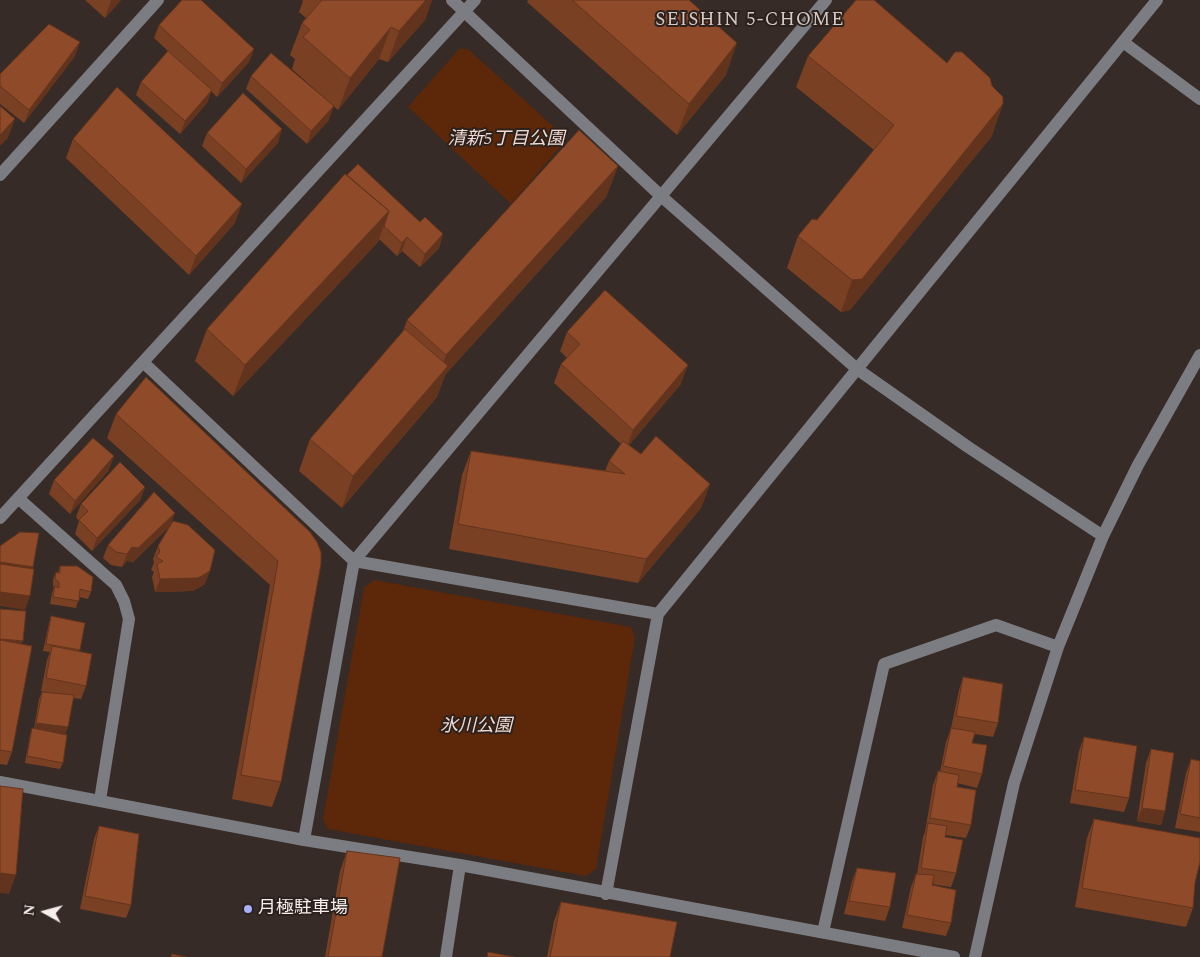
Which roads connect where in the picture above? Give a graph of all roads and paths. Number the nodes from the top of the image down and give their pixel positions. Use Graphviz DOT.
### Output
graph roads {
  1 [pos="158,0"];
  2 [pos="452,0"];
  3 [pos="475,0"];
  4 [pos="826,0"];
  5 [pos="1157,0"];
  6 [pos="465,12"];
  7 [pos="1123,42"];
  8 [pos="1200,99"];
  9 [pos="0,175"];
  10 [pos="661,196"];
  11 [pos="1200,355"];
  12 [pos="144,363"];
  13 [pos="857,369"];
  14 [pos="18,498"];
  15 [pos="0,518"];
  16 [pos="1103,536"];
  17 [pos="354,561"];
  18 [pos="658,614"];
  19 [pos="1058,647"];
  20 [pos="0,782"];
  21 [pos="100,800"];
  22 [pos="304,840"];
  23 [pos="460,865"];
  24 [pos="606,894"];
  25 [pos="823,932"];
  26 [pos="446,957"];
  27 [pos="954,957"];
  28 [pos="975,957"];
  1 -- 9 [label="street"];
  2 -- 6 [label="street"];
  3 -- 6 [label="street"];
  4 -- 10 [label="street"];
  5 -- 7 [label="street"];
  6 -- 10 [label="street"];
  6 -- 12 [label="street"];
  7 -- 8 [label="street"];
  7 -- 13 [label="street"];
  10 -- 13 [label="street"];
  10 -- 17 [label="street"];
  11 -- 16 [label="street"];
  12 -- 14 [label="street"];
  12 -- 17 [label="street"];
  13 -- 16 [label="street"];
  13 -- 18 [label="street"];
  14 -- 15 [label="street"];
  14 -- 21 [label="street"];
  16 -- 19 [label="street"];
  17 -- 18 [label="street"];
  17 -- 22 [label="street"];
  18 -- 24 [label="street"];
  19 -- 25 [label="street"];
  19 -- 28 [label="street"];
  20 -- 21 [label="street"];
  21 -- 22 [label="street"];
  22 -- 23 [label="street"];
  23 -- 24 [label="street"];
  23 -- 26 [label="street"];
  24 -- 25 [label="street"];
  25 -- 27 [label="street"];
}
